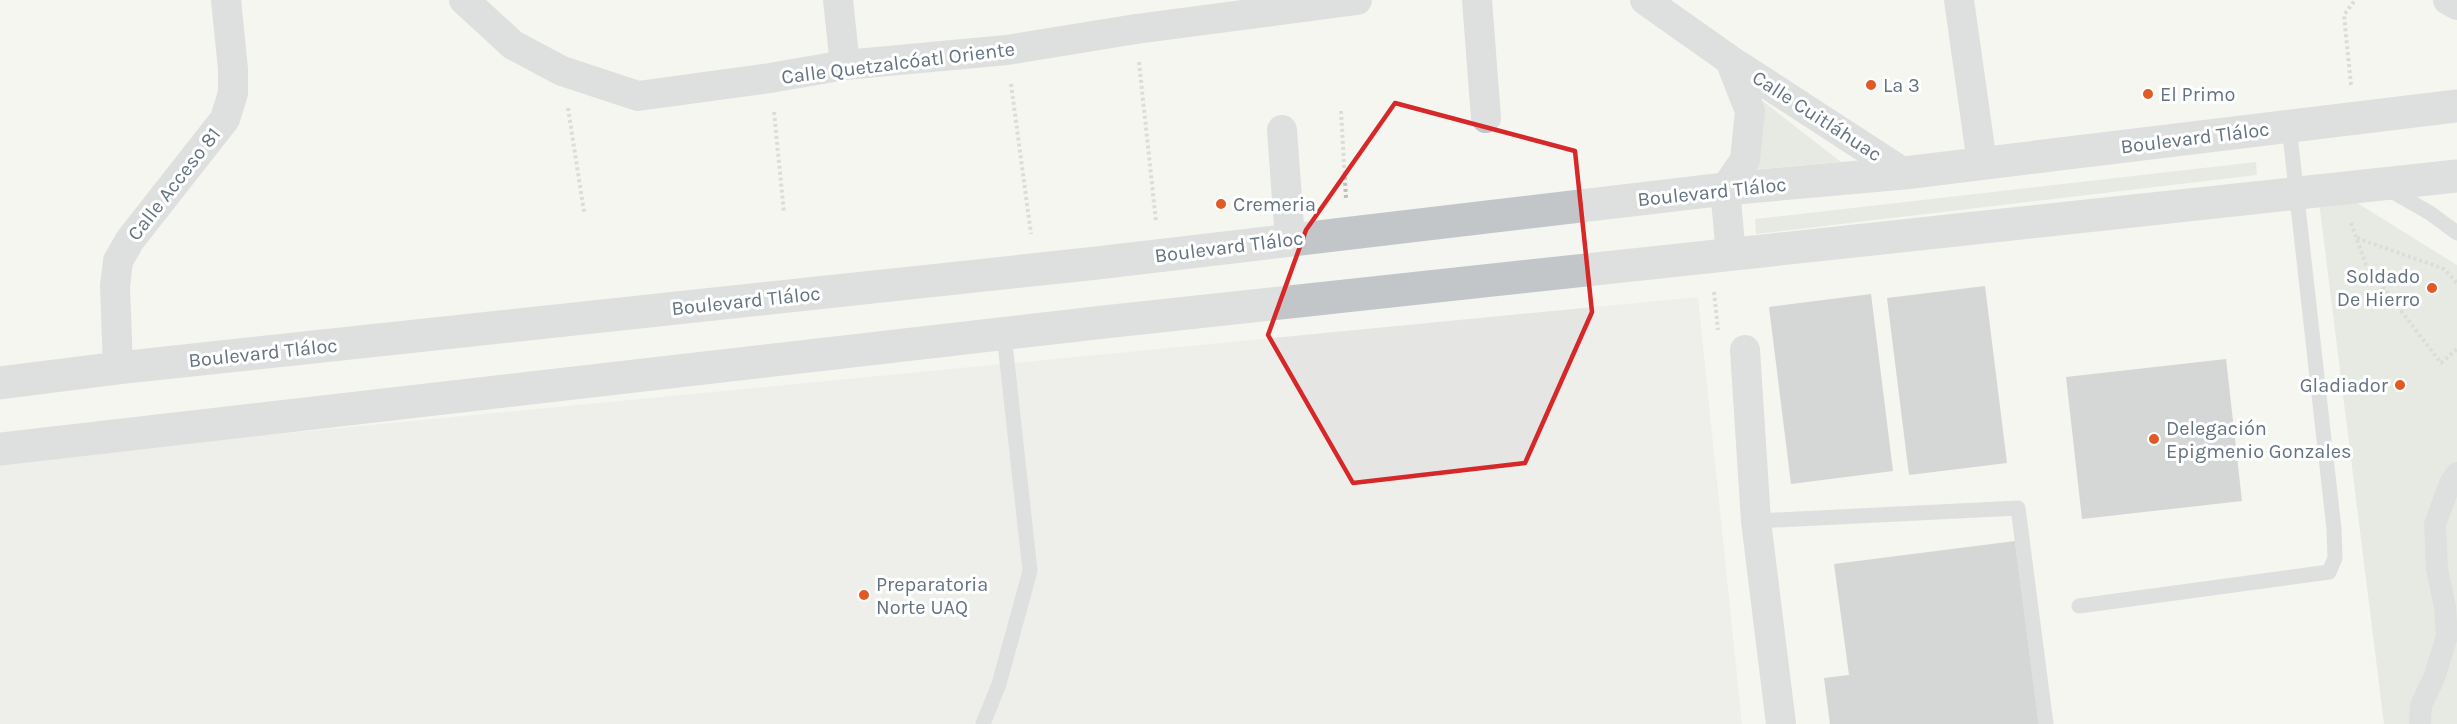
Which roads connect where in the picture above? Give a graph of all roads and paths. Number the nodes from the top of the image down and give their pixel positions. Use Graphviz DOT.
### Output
graph roads {
  1 [pos="226,0"];
  2 [pos="464,0"];
  3 [pos="838,0"];
  4 [pos="1357,0"];
  5 [pos="1477,0"];
  6 [pos="1645,0"];
  7 [pos="1959,0"];
  8 [pos="2355,0"];
  9 [pos="2448,0"];
  10 [pos="2457,6"];
  11 [pos="1136,28"];
  12 [pos="1007,51"];
  13 [pos="1730,60"];
  14 [pos="845,65"];
  15 [pos="562,71"];
  16 [pos="770,78"];
  17 [pos="2457,106"];
  18 [pos="1341,111"];
  19 [pos="1486,118"];
  20 [pos="2354,118"];
  21 [pos="2289,126"];
  22 [pos="1282,130"];
  23 [pos="1982,163"];
  24 [pos="1904,173"];
  25 [pos="2449,181"];
  26 [pos="2381,185"];
  27 [pos="1725,189"];
  28 [pos="2295,194"];
  29 [pos="584,212"];
  30 [pos="784,213"];
  31 [pos="1348,233"];
  32 [pos="2457,233"];
  33 [pos="1290,240"];
  34 [pos="1160,255"];
  35 [pos="1731,255"];
  36 [pos="1035,269"];
  37 [pos="2457,283"];
  38 [pos="1004,334"];
  39 [pos="2457,349"];
  40 [pos="1745,350"];
  41 [pos="118,368"];
  42 [pos="0,383"];
  43 [pos="0,449"];
  44 [pos="2457,473"];
  45 [pos="1756,520"];
  46 [pos="2079,606"];
  47 [pos="983,724"];
  48 [pos="1781,724"];
  49 [pos="2046,724"];
  50 [pos="2420,724"];
  1 -- 41 [label="street, Calle Acceso 81"];
  2 -- 15 [label="street, Calle Quetzalcóatl Oriente"];
  3 -- 14 [label="street"];
  4 -- 11 [label="street, Calle Quetzalcóatl Oriente"];
  5 -- 19 [label="street"];
  6 -- 13 [label="street, Calle Cuitláhuac"];
  7 -- 23 [label="street"];
  8 -- 20 [label="path"];
  9 -- 10 [label="street"];
  11 -- 12 [label="street, Calle Quetzalcóatl Oriente"];
  11 -- 34 [label="path"];
  12 -- 14 [label="street, Calle Quetzalcóatl Oriente"];
  12 -- 36 [label="path"];
  13 -- 24 [label="street, Calle Cuitláhuac"];
  13 -- 27 [label="street, Calle Cuitláhuac"];
  14 -- 16 [label="street, Calle Quetzalcóatl Oriente"];
  15 -- 16 [label="street, Calle Quetzalcóatl Oriente"];
  15 -- 29 [label="path"];
  16 -- 30 [label="path"];
  17 -- 20 [label="street, Boulevard Tláloc"];
  18 -- 31 [label="path"];
  20 -- 21 [label="street, Boulevard Tláloc"];
  21 -- 23 [label="street, Boulevard Tláloc"];
  21 -- 28 [label="lane"];
  22 -- 33 [label="street"];
  23 -- 24 [label="street, Boulevard Tláloc"];
  24 -- 27 [label="street, Boulevard Tláloc"];
  25 -- 26 [label="street"];
  26 -- 28 [label="street"];
  26 -- 32 [label="lane"];
  27 -- 31 [label="street, Boulevard Tláloc"];
  27 -- 35 [label="street"];
  28 -- 35 [label="street"];
  28 -- 46 [label="lane"];
  31 -- 33 [label="street, Boulevard Tláloc"];
  33 -- 34 [label="street, Boulevard Tláloc"];
  34 -- 36 [label="street, Boulevard Tláloc"];
  35 -- 38 [label="street"];
  36 -- 41 [label="street, Boulevard Tláloc"];
  37 -- 39 [label="path"];
  38 -- 43 [label="street"];
  38 -- 47 [label="lane"];
  40 -- 45 [label="street"];
  41 -- 42 [label="street, Boulevard Tláloc"];
  44 -- 50 [label="street"];
  45 -- 48 [label="street"];
  45 -- 49 [label="lane"];
}
